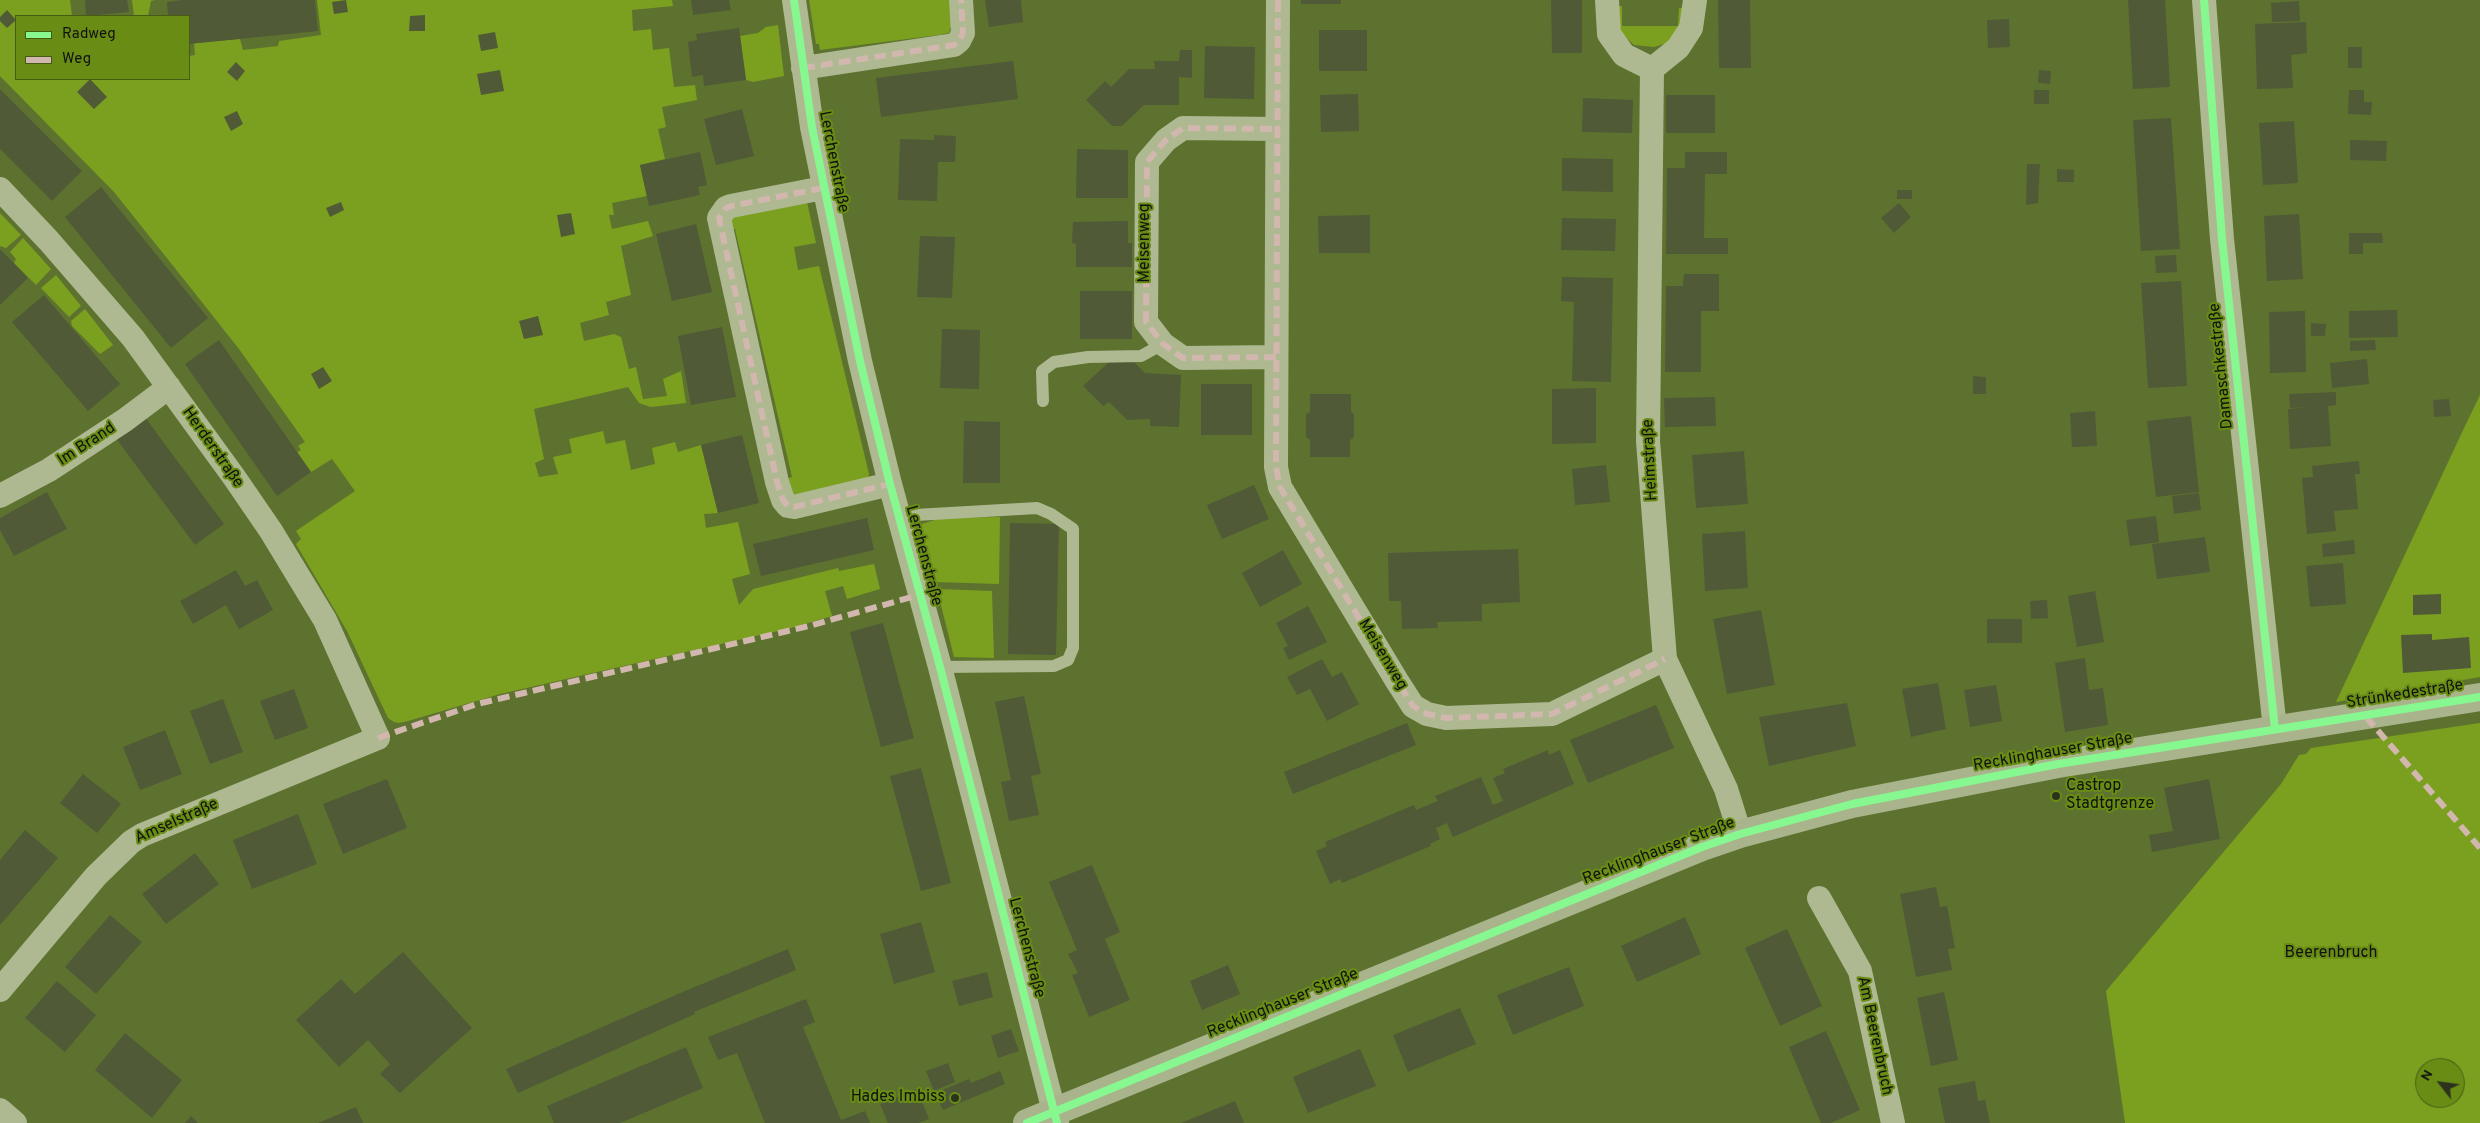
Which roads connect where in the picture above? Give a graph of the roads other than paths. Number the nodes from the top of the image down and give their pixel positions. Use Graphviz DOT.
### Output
graph roads {
  1 [pos="794,0"];
  2 [pos="961,0"];
  3 [pos="1278,0"];
  4 [pos="1607,0"];
  5 [pos="1695,0"];
  6 [pos="2204,0"];
  7 [pos="803,68"];
  8 [pos="1652,69"];
  9 [pos="1277,129"];
  10 [pos="823,188"];
  11 [pos="0,189"];
  12 [pos="1163,344"];
  13 [pos="1276,358"];
  14 [pos="169,387"];
  15 [pos="1043,401"];
  16 [pos="890,484"];
  17 [pos="0,496"];
  18 [pos="898,516"];
  19 [pos="1665,660"];
  20 [pos="940,667"];
  21 [pos="2480,697"];
  22 [pos="2334,720"];
  23 [pos="2275,729"];
  24 [pos="378,738"];
  25 [pos="1740,834"];
  26 [pos="1819,898"];
  27 [pos="0,990"];
  28 [pos="0,1110"];
  29 [pos="1056,1118"];
  30 [pos="15,1123"];
  31 [pos="1027,1123"];
  32 [pos="1893,1123"];
  1 -- 7 [label="street, Lerchenstraße"];
  2 -- 7 [label="street"];
  3 -- 9 [label="street, Meisenweg"];
  4 -- 8 [label="street"];
  5 -- 8 [label="street"];
  6 -- 23 [label="street, Damaschkestraße"];
  7 -- 10 [label="street, Lerchenstraße"];
  8 -- 19 [label="street, Heimstraße"];
  9 -- 12 [label="street, Meisenweg"];
  9 -- 13 [label="street, Meisenweg"];
  10 -- 16 [label="street, Lerchenstraße"];
  10 -- 16 [label="street, Lerchenstraße"];
  11 -- 14 [label="street, Herderstraße"];
  12 -- 13 [label="street, Meisenweg"];
  12 -- 15 [label="lane"];
  13 -- 19 [label="street, Meisenweg"];
  14 -- 17 [label="street, Im Brand"];
  14 -- 24 [label="street, Herderstraße"];
  16 -- 18 [label="street, Lerchenstraße"];
  18 -- 20 [label="street, Lerchenstraße"];
  18 -- 20 [label="lane"];
  19 -- 25 [label="street, Heimstraße"];
  20 -- 29 [label="street, Lerchenstraße"];
  21 -- 22 [label="main road, Strünkedestraße"];
  22 -- 23 [label="main road, Recklinghauser Straße"];
  23 -- 25 [label="main road, Recklinghauser Straße"];
  24 -- 27 [label="street, Amselstraße"];
  25 -- 29 [label="main road, Recklinghauser Straße"];
  26 -- 32 [label="street, Am Beerenbruch"];
  28 -- 30 [label="street"];
  29 -- 31 [label="main road, Recklinghauser Straße"];
}
